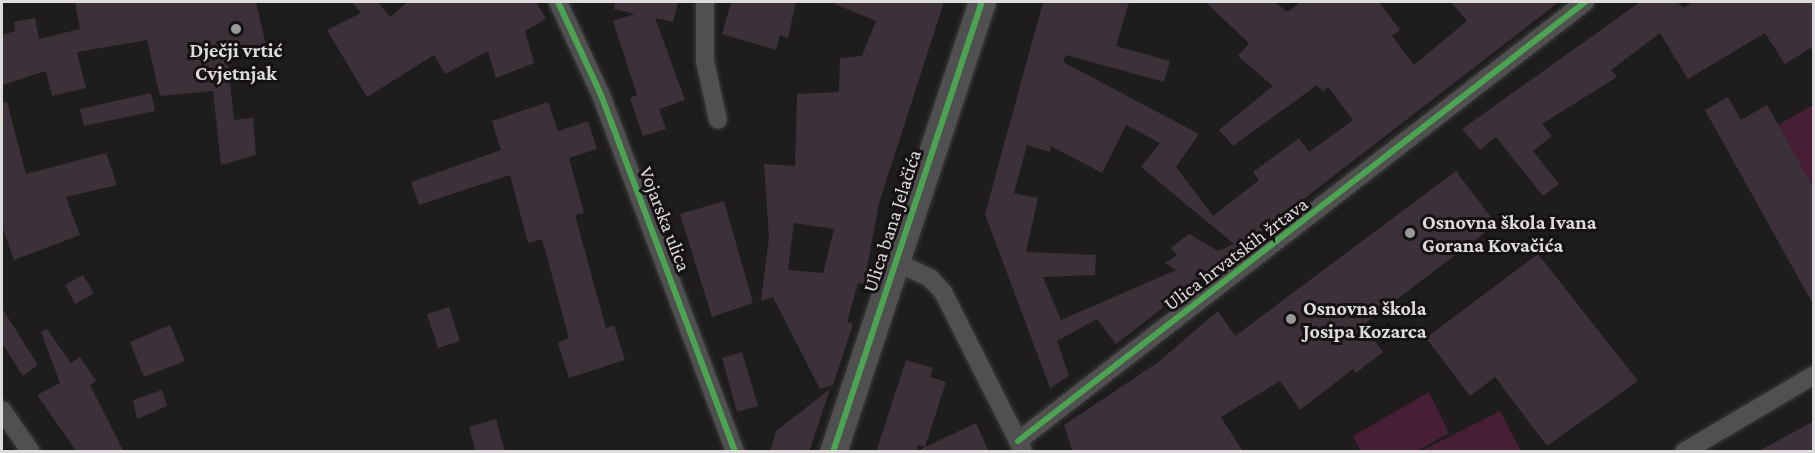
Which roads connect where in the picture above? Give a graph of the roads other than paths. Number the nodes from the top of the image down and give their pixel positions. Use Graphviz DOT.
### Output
graph roads {
  1 [pos="558,2"];
  2 [pos="705,2"];
  3 [pos="982,2"];
  4 [pos="1582,2"];
  5 [pos="718,120"];
  6 [pos="896,262"];
  7 [pos="1814,375"];
  8 [pos="2,410"];
  9 [pos="1021,446"];
  10 [pos="31,452"];
  11 [pos="735,452"];
  12 [pos="833,452"];
  13 [pos="1684,452"];
  1 -- 11 [label="street, Vojarska ulica"];
  2 -- 5 [label="street"];
  3 -- 6 [label="main road, Ulica bana Jelačića"];
  4 -- 9 [label="street, Ulica hrvatskih žrtava"];
  6 -- 9 [label="street"];
  6 -- 12 [label="main road, Ulica bana Jelačića"];
  7 -- 13 [label="street"];
  8 -- 10 [label="street"];
}
